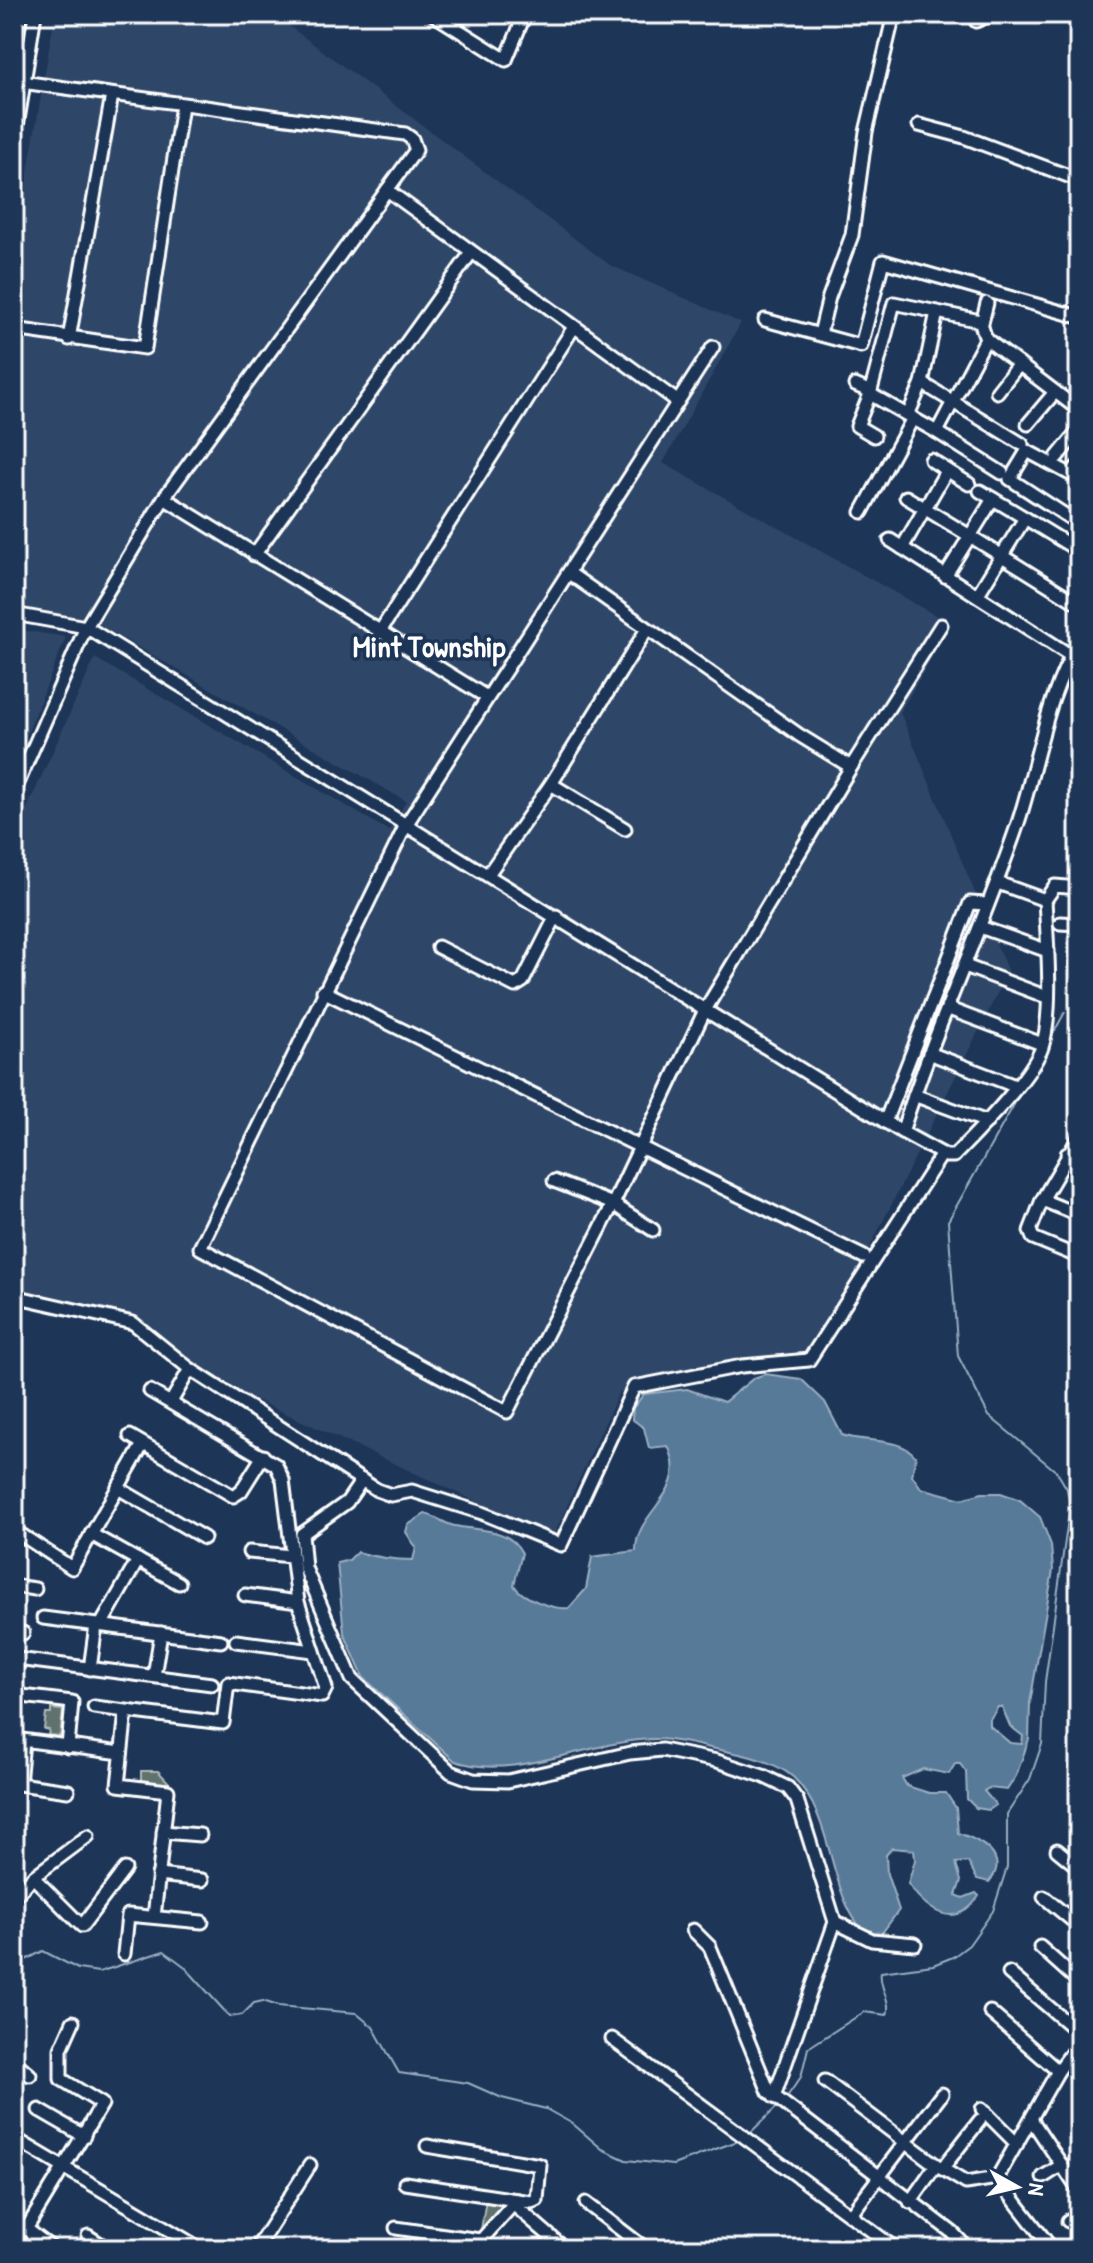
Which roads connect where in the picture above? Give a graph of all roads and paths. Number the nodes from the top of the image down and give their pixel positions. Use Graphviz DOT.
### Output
graph roads {
  1 [pos="35,14"];
  2 [pos="433,14"];
  3 [pos="525,14"];
  4 [pos="894,14"];
  5 [pos="992,14"];
  6 [pos="976,21"];
  7 [pos="19,82"];
  8 [pos="112,95"];
  9 [pos="182,105"];
  10 [pos="919,125"];
  11 [pos="14,145"];
  12 [pos="1079,180"];
  13 [pos="387,190"];
  14 [pos="471,253"];
  15 [pos="987,303"];
  16 [pos="937,312"];
  17 [pos="1079,317"];
  18 [pos="765,320"];
  19 [pos="982,323"];
  20 [pos="574,327"];
  21 [pos="14,329"];
  22 [pos="820,334"];
  23 [pos="69,339"];
  24 [pos="986,339"];
  25 [pos="713,347"];
  26 [pos="1019,364"];
  27 [pos="922,383"];
  28 [pos="855,385"];
  29 [pos="997,392"];
  30 [pos="1055,392"];
  31 [pos="870,393"];
  32 [pos="677,401"];
  33 [pos="954,401"];
  34 [pos="1079,410"];
  35 [pos="910,416"];
  36 [pos="1028,424"];
  37 [pos="1079,430"];
  38 [pos="937,432"];
  39 [pos="874,436"];
  40 [pos="1022,444"];
  41 [pos="1057,457"];
  42 [pos="931,460"];
  43 [pos="1079,465"];
  44 [pos="947,470"];
  45 [pos="1002,473"];
  46 [pos="906,497"];
  47 [pos="164,498"];
  48 [pos="993,499"];
  49 [pos="925,509"];
  50 [pos="862,512"];
  51 [pos="1025,518"];
  52 [pos="1079,523"];
  53 [pos="970,536"];
  54 [pos="890,540"];
  55 [pos="902,548"];
  56 [pos="1079,551"];
  57 [pos="254,555"];
  58 [pos="1000,556"];
  59 [pos="569,573"];
  60 [pos="945,576"];
  61 [pos="978,594"];
  62 [pos="1079,604"];
  63 [pos="14,614"];
  64 [pos="941,625"];
  65 [pos="86,627"];
  66 [pos="647,629"];
  67 [pos="379,633"];
  68 [pos="1079,643"];
  69 [pos="1075,659"];
  70 [pos="485,696"];
  71 [pos="851,767"];
  72 [pos="551,784"];
  73 [pos="14,792"];
  74 [pos="406,825"];
  75 [pos="625,829"];
  76 [pos="489,873"];
  77 [pos="998,883"];
  78 [pos="1079,888"];
  79 [pos="1045,900"];
  80 [pos="987,904"];
  81 [pos="556,916"];
  82 [pos="1060,923"];
  83 [pos="1079,924"];
  84 [pos="980,927"];
  85 [pos="438,947"];
  86 [pos="1048,951"];
  87 [pos="965,966"];
  88 [pos="323,991"];
  89 [pos="1047,997"];
  90 [pos="949,1009"];
  91 [pos="705,1010"];
  92 [pos="1042,1044"];
  93 [pos="929,1053"];
  94 [pos="1015,1086"];
  95 [pos="914,1095"];
  96 [pos="885,1122"];
  97 [pos="987,1122"];
  98 [pos="902,1132"];
  99 [pos="1079,1137"];
  100 [pos="638,1148"];
  101 [pos="942,1154"];
  102 [pos="1067,1154"];
  103 [pos="1079,1164"];
  104 [pos="554,1181"];
  105 [pos="1042,1200"];
  106 [pos="613,1204"];
  107 [pos="1079,1215"];
  108 [pos="653,1230"];
  109 [pos="864,1257"];
  110 [pos="1079,1257"];
  111 [pos="14,1296"];
  112 [pos="190,1369"];
  113 [pos="150,1391"];
  114 [pos="171,1402"];
  115 [pos="130,1436"];
  116 [pos="143,1444"];
  117 [pos="263,1456"];
  118 [pos="362,1480"];
  119 [pos="118,1488"];
  120 [pos="14,1530"];
  121 [pos="91,1534"];
  122 [pos="204,1538"];
  123 [pos="249,1552"];
  124 [pos="291,1556"];
  125 [pos="138,1560"];
  126 [pos="179,1583"];
  127 [pos="14,1586"];
  128 [pos="35,1589"];
  129 [pos="245,1595"];
  130 [pos="298,1602"];
  131 [pos="43,1618"];
  132 [pos="98,1625"];
  133 [pos="161,1633"];
  134 [pos="221,1641"];
  135 [pos="236,1641"];
  136 [pos="313,1651"];
  137 [pos="17,1659"];
  138 [pos="90,1669"];
  139 [pos="154,1676"];
  140 [pos="212,1684"];
  141 [pos="14,1695"];
  142 [pos="94,1707"];
  143 [pos="126,1712"];
  144 [pos="18,1740"];
  145 [pos="68,1747"];
  146 [pos="121,1753"];
  147 [pos="68,1791"];
  148 [pos="163,1832"];
  149 [pos="200,1835"];
  150 [pos="88,1836"];
  151 [pos="1057,1850"];
  152 [pos="1079,1868"];
  153 [pos="125,1869"];
  154 [pos="158,1875"];
  155 [pos="33,1877"];
  156 [pos="202,1880"];
  157 [pos="14,1897"];
  158 [pos="1044,1897"];
  159 [pos="154,1917"];
  160 [pos="202,1922"];
  161 [pos="835,1922"];
  162 [pos="1079,1926"];
  163 [pos="693,1930"];
  164 [pos="915,1944"];
  165 [pos="1040,1947"];
  166 [pos="124,1954"];
  167 [pos="1009,1973"];
  168 [pos="1079,1982"];
  169 [pos="990,2012"];
  170 [pos="73,2022"];
  171 [pos="1079,2033"];
  172 [pos="612,2039"];
  173 [pos="1079,2043"];
  174 [pos="1071,2055"];
  175 [pos="14,2061"];
  176 [pos="1079,2070"];
  177 [pos="1058,2071"];
  178 [pos="30,2075"];
  179 [pos="825,2081"];
  180 [pos="942,2094"];
  181 [pos="774,2097"];
  182 [pos="39,2110"];
  183 [pos="1031,2119"];
  184 [pos="84,2136"];
  185 [pos="14,2138"];
  186 [pos="906,2142"];
  187 [pos="1017,2144"];
  188 [pos="427,2146"];
  189 [pos="310,2165"];
  190 [pos="1062,2165"];
  191 [pos="939,2167"];
  192 [pos="65,2168"];
  193 [pos="1043,2177"];
  194 [pos="997,2178"];
  195 [pos="878,2179"];
  196 [pos="405,2183"];
  197 [pos="1079,2191"];
  198 [pos="515,2202"];
  199 [pos="910,2202"];
  200 [pos="586,2203"];
  201 [pos="851,2214"];
  202 [pos="1079,2214"];
  203 [pos="14,2221"];
  204 [pos="1068,2221"];
  205 [pos="25,2228"];
  206 [pos="396,2228"];
  207 [pos="88,2236"];
  208 [pos="476,2245"];
  209 [pos="53,2249"];
  210 [pos="108,2249"];
  211 [pos="201,2249"];
  212 [pos="256,2249"];
  213 [pos="565,2249"];
  214 [pos="646,2249"];
  215 [pos="896,2249"];
  216 [pos="968,2249"];
  217 [pos="1052,2249"];
  1 -- 7 [label="street"];
  2 -- 3 [label="street"];
  4 -- 22 [label="street"];
  5 -- 6 [label="street"];
  7 -- 8 [label="street"];
  7 -- 11 [label="street"];
  8 -- 9 [label="street"];
  8 -- 23 [label="street"];
  9 -- 13 [label="street"];
  9 -- 23 [label="street"];
  10 -- 12 [label="street"];
  13 -- 14 [label="street"];
  13 -- 47 [label="street"];
  14 -- 20 [label="street"];
  14 -- 57 [label="street"];
  15 -- 19 [label="street"];
  16 -- 19 [label="street"];
  16 -- 27 [label="street"];
  16 -- 31 [label="street"];
  17 -- 22 [label="street"];
  18 -- 22 [label="street"];
  19 -- 24 [label="street"];
  20 -- 32 [label="street"];
  20 -- 67 [label="street"];
  21 -- 23 [label="street"];
  24 -- 26 [label="street"];
  24 -- 33 [label="street"];
  25 -- 32 [label="street"];
  26 -- 29 [label="street"];
  26 -- 30 [label="street"];
  27 -- 33 [label="street"];
  27 -- 35 [label="street"];
  28 -- 31 [label="street"];
  30 -- 34 [label="street"];
  30 -- 36 [label="street"];
  31 -- 35 [label="street"];
  31 -- 39 [label="street"];
  32 -- 59 [label="street"];
  33 -- 38 [label="street"];
  33 -- 40 [label="street"];
  35 -- 38 [label="street"];
  35 -- 50 [label="street"];
  37 -- 41 [label="street"];
  38 -- 45 [label="street"];
  42 -- 44 [label="street"];
  43 -- 52 [label="street"];
  44 -- 48 [label="street"];
  44 -- 49 [label="street"];
  46 -- 49 [label="street"];
  47 -- 57 [label="street"];
  47 -- 65 [label="street"];
  48 -- 51 [label="street"];
  48 -- 53 [label="street"];
  49 -- 53 [label="street"];
  49 -- 55 [label="street"];
  51 -- 56 [label="street"];
  51 -- 58 [label="street"];
  53 -- 58 [label="street"];
  53 -- 60 [label="street"];
  54 -- 55 [label="street"];
  55 -- 60 [label="street"];
  57 -- 67 [label="street"];
  58 -- 61 [label="street"];
  58 -- 62 [label="street"];
  59 -- 66 [label="street"];
  59 -- 70 [label="street"];
  60 -- 61 [label="street"];
  61 -- 69 [label="street"];
  63 -- 65 [label="street"];
  64 -- 71 [label="street"];
  65 -- 73 [label="street"];
  65 -- 74 [label="street"];
  66 -- 71 [label="street"];
  66 -- 72 [label="street"];
  67 -- 70 [label="street"];
  68 -- 69 [label="street"];
  69 -- 77 [label="street"];
  70 -- 74 [label="street"];
  71 -- 91 [label="street"];
  72 -- 75 [label="street"];
  72 -- 76 [label="street"];
  74 -- 76 [label="street"];
  74 -- 88 [label="street"];
  76 -- 81 [label="street"];
  77 -- 79 [label="street"];
  77 -- 80 [label="street"];
  78 -- 79 [label="street"];
  79 -- 86 [label="street"];
  80 -- 84 [label="street"];
  80 -- 96 [label="street"];
  81 -- 85 [label="street"];
  81 -- 91 [label="street"];
  82 -- 83 [label="street"];
  84 -- 86 [label="street"];
  84 -- 87 [label="street"];
  86 -- 89 [label="street"];
  87 -- 89 [label="street"];
  87 -- 90 [label="street"];
  88 -- 100 [label="street"];
  88 -- 106 [label="street"];
  89 -- 92 [label="street"];
  90 -- 92 [label="street"];
  90 -- 93 [label="street"];
  91 -- 96 [label="street"];
  91 -- 100 [label="street"];
  92 -- 94 [label="street"];
  93 -- 94 [label="street"];
  93 -- 95 [label="street"];
  94 -- 97 [label="street"];
  95 -- 97 [label="street"];
  95 -- 98 [label="street"];
  96 -- 98 [label="street"];
  97 -- 101 [label="street"];
  98 -- 101 [label="street"];
  99 -- 102 [label="street"];
  100 -- 106 [label="street"];
  100 -- 109 [label="street"];
  101 -- 118 [label="street"];
  102 -- 103 [label="street"];
  102 -- 105 [label="street"];
  104 -- 106 [label="street"];
  105 -- 107 [label="street"];
  105 -- 110 [label="street"];
  106 -- 108 [label="street"];
  111 -- 112 [label="street"];
  112 -- 114 [label="street"];
  112 -- 118 [label="street"];
  113 -- 114 [label="street"];
  114 -- 117 [label="street"];
  115 -- 116 [label="street"];
  116 -- 117 [label="street"];
  116 -- 119 [label="street"];
  117 -- 124 [label="street"];
  118 -- 161 [label="street"];
  119 -- 121 [label="street"];
  119 -- 122 [label="street"];
  120 -- 121 [label="street"];
  121 -- 125 [label="street"];
  123 -- 124 [label="street"];
  124 -- 130 [label="street"];
  125 -- 126 [label="street"];
  125 -- 132 [label="street"];
  127 -- 128 [label="street"];
  129 -- 130 [label="street"];
  130 -- 136 [label="street"];
  131 -- 132 [label="street"];
  132 -- 133 [label="street"];
  132 -- 138 [label="street"];
  133 -- 134 [label="street"];
  133 -- 139 [label="street"];
  135 -- 136 [label="street"];
  136 -- 143 [label="street"];
  137 -- 138 [label="street"];
  138 -- 139 [label="street"];
  139 -- 140 [label="street"];
  141 -- 145 [label="street"];
  142 -- 143 [label="street"];
  143 -- 146 [label="street"];
  144 -- 145 [label="street"];
  144 -- 147 [label="street"];
  145 -- 146 [label="street"];
  146 -- 148 [label="street"];
  148 -- 149 [label="street"];
  148 -- 154 [label="street"];
  150 -- 155 [label="street"];
  151 -- 152 [label="street"];
  153 -- 155 [label="street"];
  154 -- 156 [label="street"];
  154 -- 159 [label="street"];
  155 -- 157 [label="street"];
  158 -- 162 [label="street"];
  159 -- 160 [label="street"];
  159 -- 166 [label="street"];
  161 -- 164 [label="street"];
  161 -- 181 [label="street"];
  163 -- 181 [label="street"];
  165 -- 168 [label="street"];
  167 -- 171 [label="street"];
  169 -- 177 [label="street"];
  170 -- 184 [label="street"];
  172 -- 201 [label="street"];
  173 -- 174 [label="street"];
  174 -- 176 [label="street"];
  174 -- 177 [label="street"];
  175 -- 178 [label="street"];
  177 -- 183 [label="street"];
  179 -- 186 [label="street"];
  180 -- 186 [label="street"];
  181 -- 195 [label="street"];
  182 -- 184 [label="street"];
  183 -- 187 [label="street"];
  183 -- 190 [label="street"];
  184 -- 192 [label="street"];
  185 -- 192 [label="street"];
  186 -- 191 [label="street"];
  186 -- 195 [label="street"];
  187 -- 191 [label="street"];
  187 -- 194 [label="street"];
  188 -- 198 [label="street"];
  189 -- 212 [label="street"];
  190 -- 193 [label="street"];
  190 -- 197 [label="street"];
  191 -- 194 [label="street"];
  191 -- 199 [label="street"];
  192 -- 205 [label="street"];
  192 -- 211 [label="street"];
  194 -- 217 [label="street"];
  195 -- 199 [label="street"];
  195 -- 201 [label="street"];
  196 -- 198 [label="street"];
  198 -- 208 [label="street"];
  198 -- 213 [label="street"];
  199 -- 216 [label="street"];
  200 -- 214 [label="street"];
  201 -- 215 [label="street"];
  202 -- 204 [label="street"];
  203 -- 205 [label="street"];
  205 -- 209 [label="street"];
  206 -- 208 [label="street"];
  207 -- 210 [label="street"];
}
